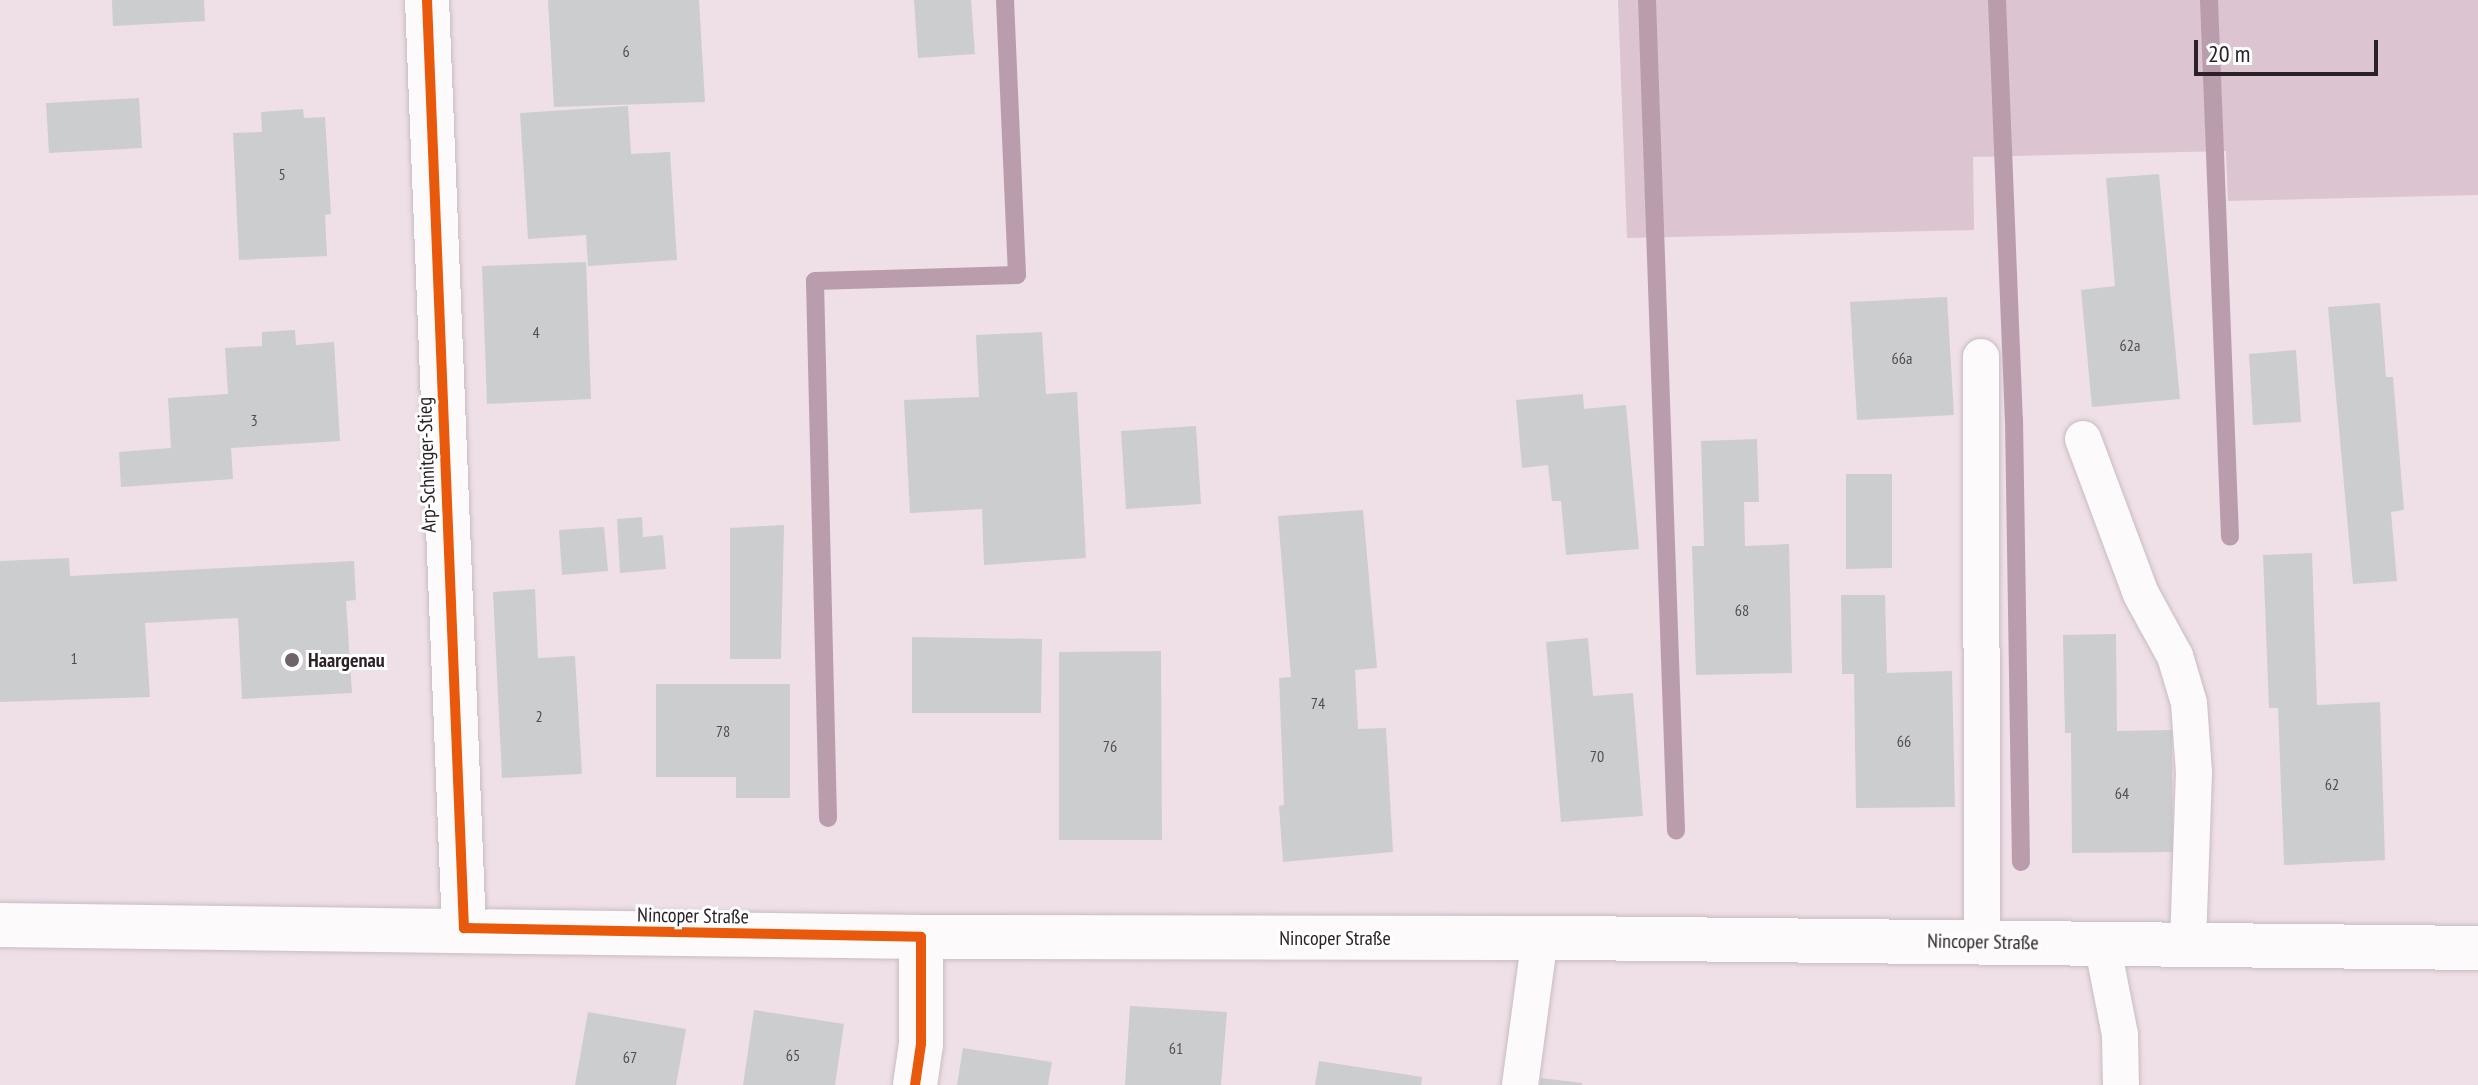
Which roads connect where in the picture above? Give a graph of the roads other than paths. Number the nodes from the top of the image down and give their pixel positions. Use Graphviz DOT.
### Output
graph roads {
  1 [pos="427,0"];
  2 [pos="1981,357"];
  3 [pos="2083,439"];
  4 [pos="0,925"];
  5 [pos="464,928"];
  6 [pos="921,937"];
  7 [pos="1540,938"];
  8 [pos="1982,942"];
  9 [pos="2102,943"];
  10 [pos="2188,943"];
  11 [pos="2478,948"];
  12 [pos="915,1085"];
  13 [pos="1520,1085"];
  14 [pos="2121,1085"];
  1 -- 5 [label="main road, Arp-Schnitger-Stieg"];
  2 -- 8 [label="lane"];
  3 -- 10 [label="lane"];
  4 -- 5 [label="main road, Nincoper Straße"];
  5 -- 6 [label="main road, Nincoper Straße"];
  6 -- 7 [label="main road, Nincoper Straße"];
  6 -- 12 [label="main road"];
  7 -- 8 [label="main road, Nincoper Straße"];
  7 -- 13 [label="lane"];
  8 -- 9 [label="main road, Nincoper Straße"];
  9 -- 10 [label="main road, Nincoper Straße"];
  9 -- 14 [label="lane"];
  10 -- 11 [label="main road, Nincoper Straße"];
}
